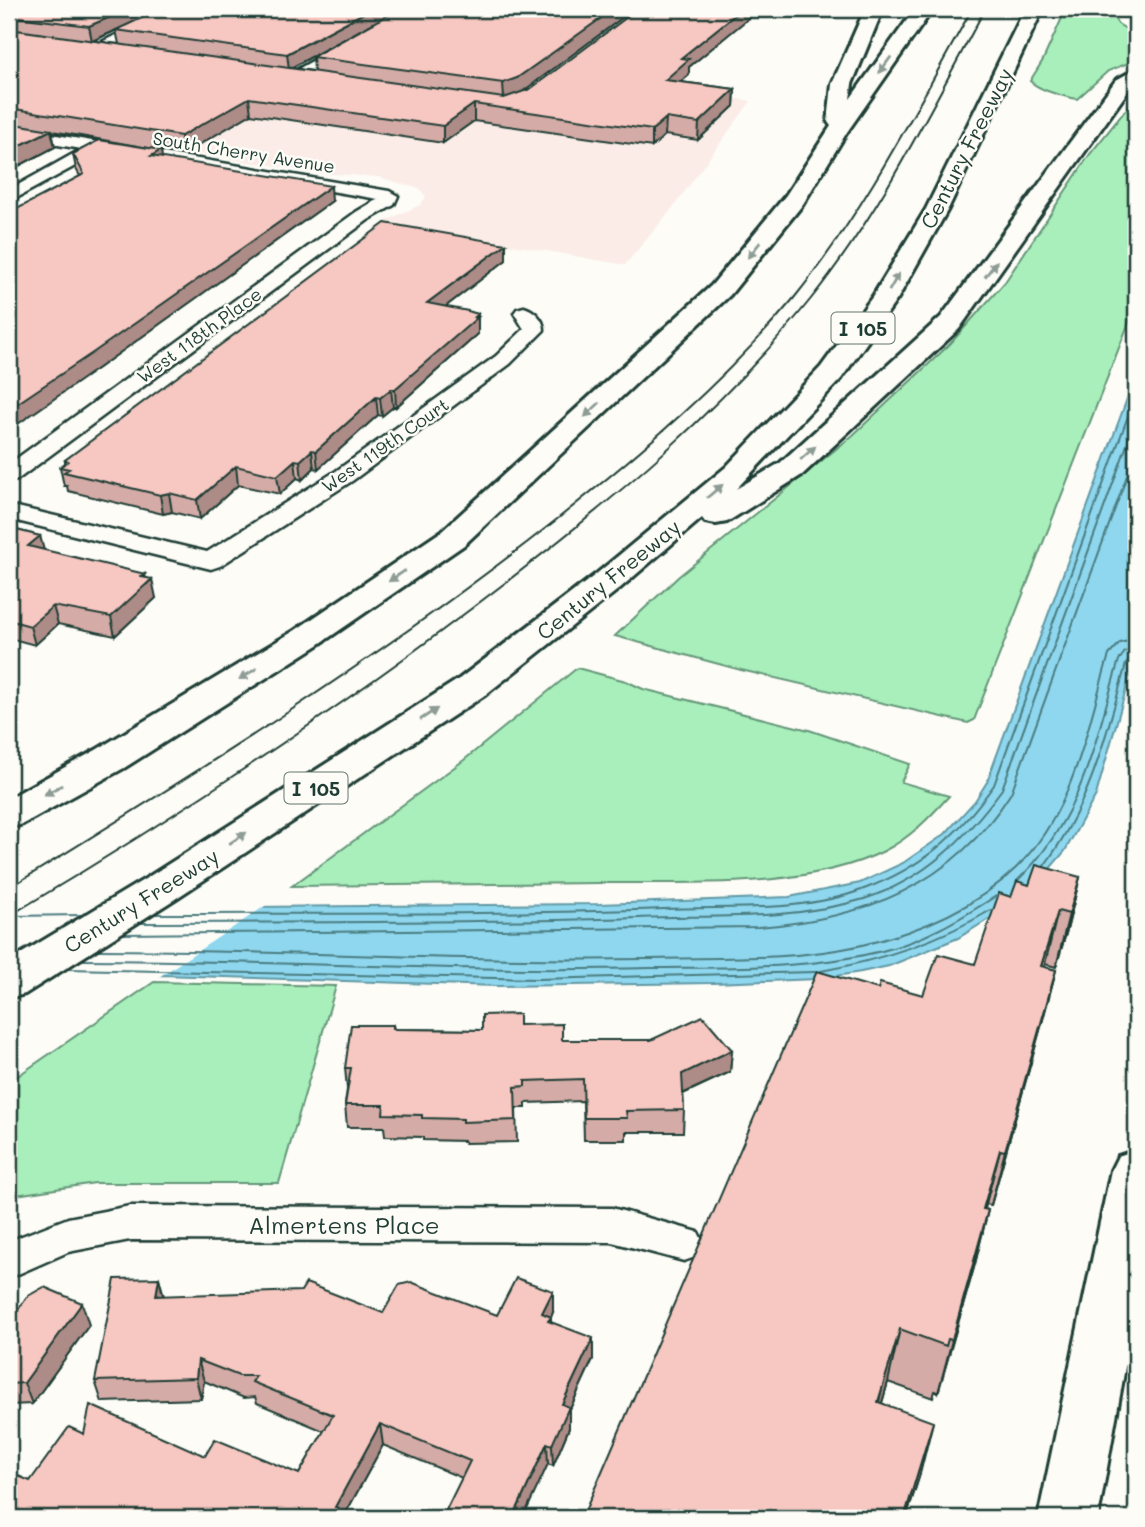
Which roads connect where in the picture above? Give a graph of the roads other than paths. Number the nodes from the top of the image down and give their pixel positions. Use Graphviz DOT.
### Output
graph roads {
  1 [pos="180,9"];
  2 [pos="413,9"];
  3 [pos="874,9"];
  4 [pos="924,9"];
  5 [pos="1034,9"];
  6 [pos="1135,9"];
  7 [pos="1136,18"];
  8 [pos="88,48"];
  9 [pos="121,53"];
  10 [pos="1136,75"];
  11 [pos="285,76"];
  12 [pos="318,81"];
  13 [pos="9,132"];
  14 [pos="837,132"];
  15 [pos="99,147"];
  16 [pos="389,196"];
  17 [pos="9,197"];
  18 [pos="524,313"];
  19 [pos="9,475"];
  20 [pos="9,512"];
  21 [pos="607,582"];
  22 [pos="9,815"];
  23 [pos="9,982"];
  24 [pos="1136,1170"];
  25 [pos="684,1244"];
  26 [pos="9,1261"];
  27 [pos="1068,1518"];
  1 -- 8 [label="street"];
  2 -- 11 [label="street"];
  3 -- 14 [label="main road"];
  4 -- 14 [label="main road, one-way"];
  21 -- 5 [label="main road, Century Freeway / I 105, one-way"];
  6 -- 7 [label="main road"];
  8 -- 9 [label="street"];
  21 -- 10 [label="main road, one-way"];
  11 -- 12 [label="street"];
  13 -- 15 [label="street, South Cherry Avenue"];
  14 -- 22 [label="main road, one-way"];
  15 -- 16 [label="street, South Cherry Avenue"];
  15 -- 17 [label="street"];
  16 -- 19 [label="street, West 118th Place"];
  18 -- 20 [label="street, West 119th Court"];
  23 -- 21 [label="main road, Century Freeway / I 105, one-way"];
  24 -- 27 [label="main road"];
  25 -- 26 [label="street, Almertens Place"];
}
